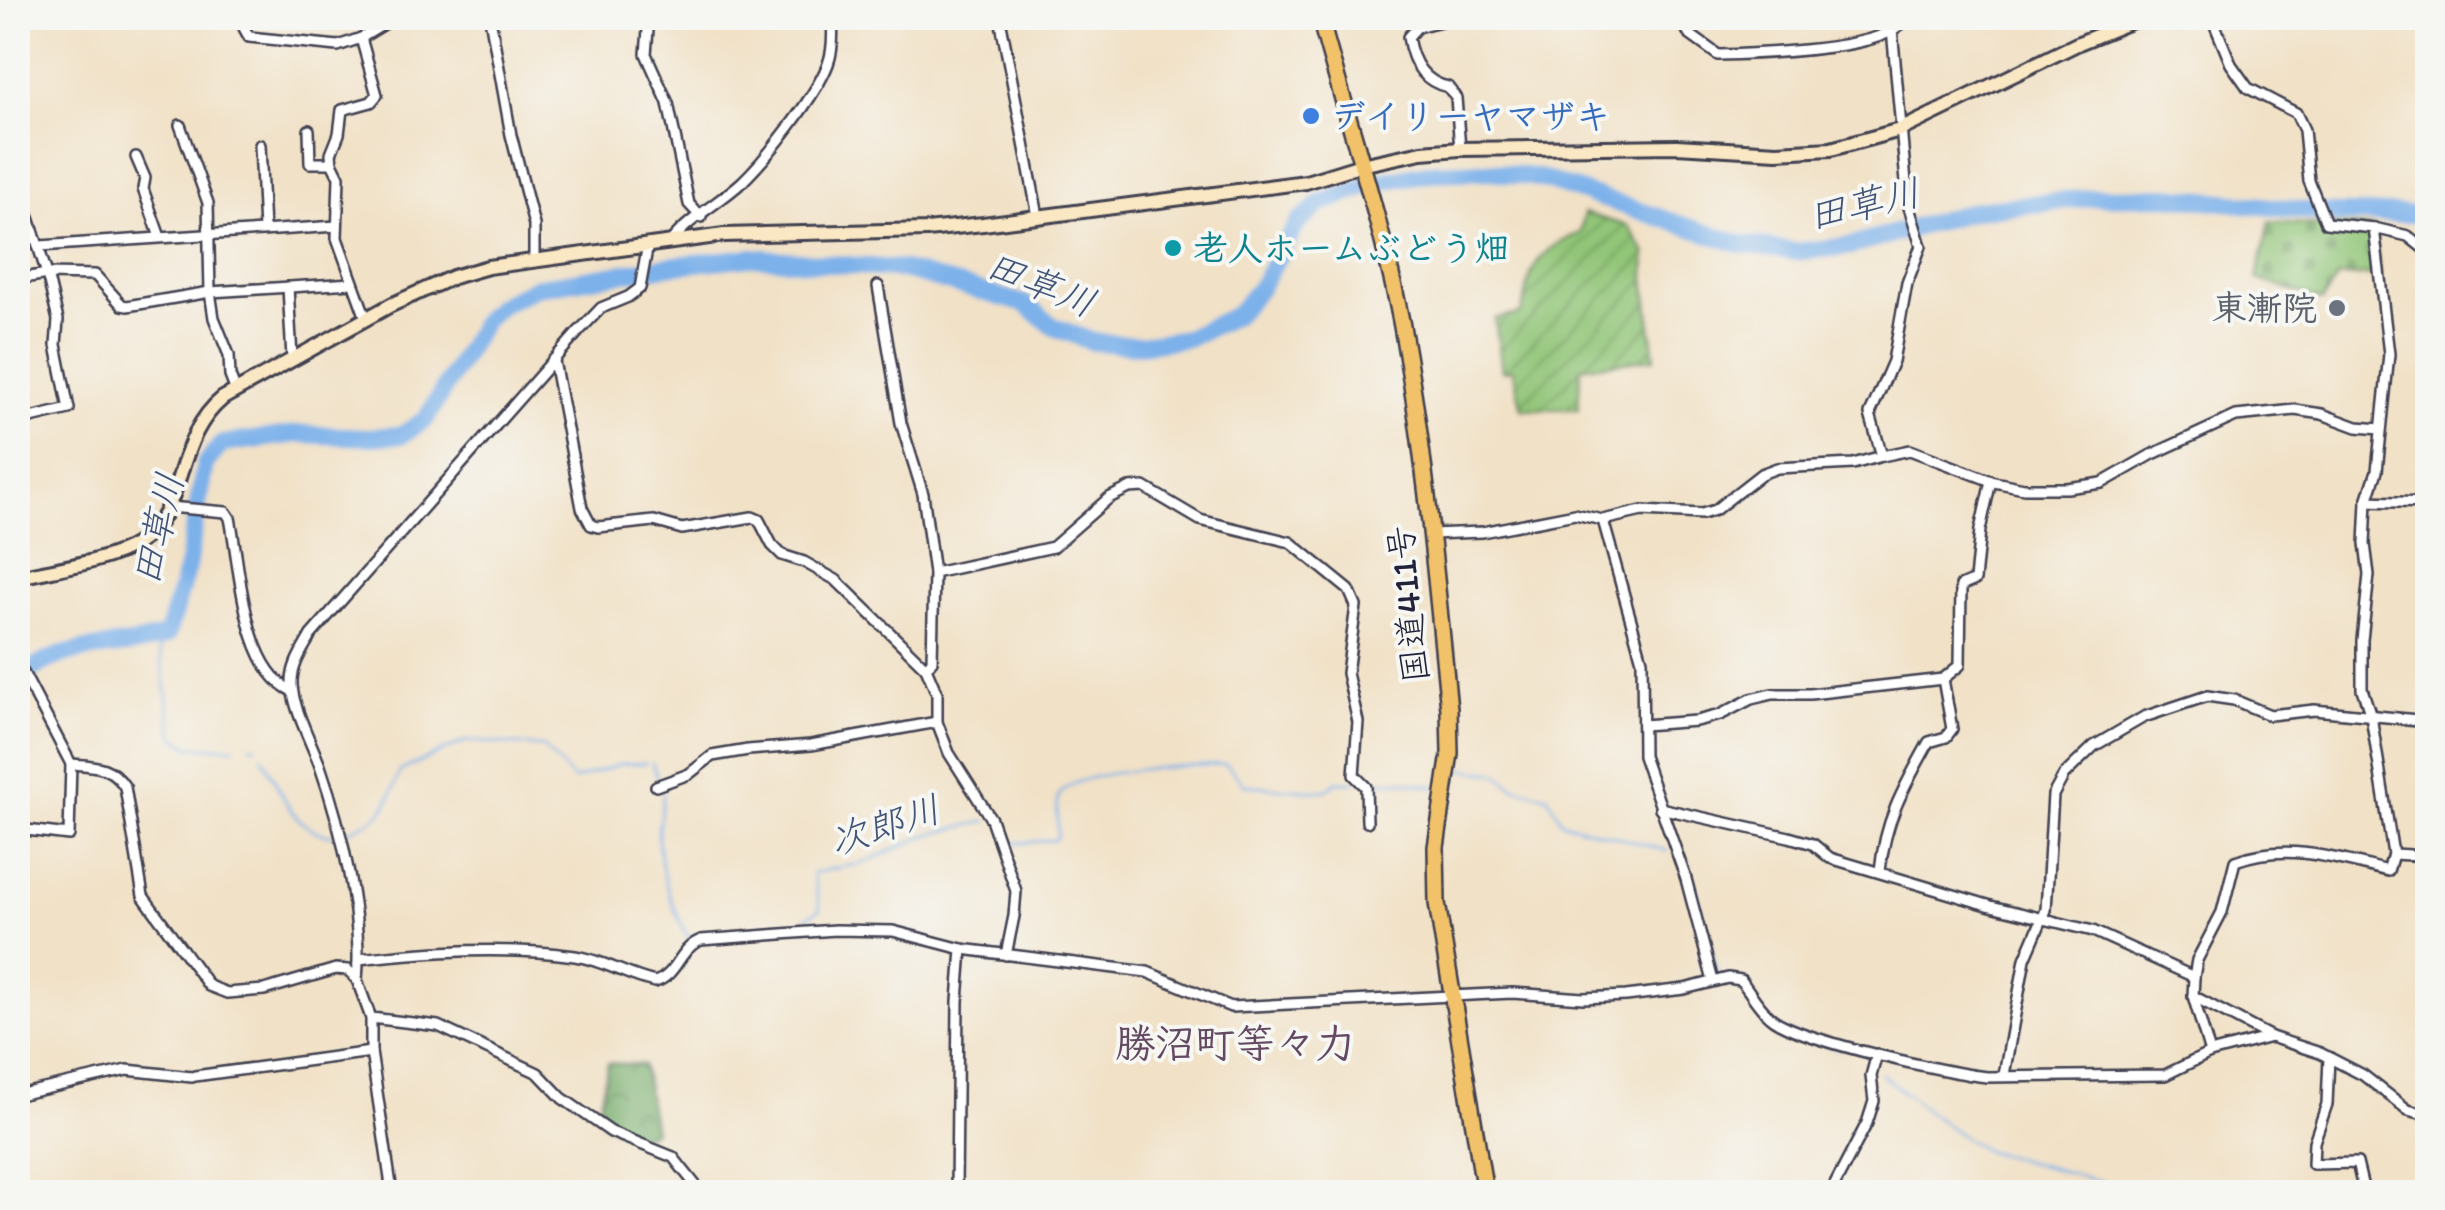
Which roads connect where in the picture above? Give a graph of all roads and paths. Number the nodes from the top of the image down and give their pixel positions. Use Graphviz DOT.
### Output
graph roads {
  1 [pos="246,18"];
  2 [pos="394,18"];
  3 [pos="490,18"];
  4 [pos="649,18"];
  5 [pos="832,18"];
  6 [pos="1000,18"];
  7 [pos="1320,18"];
  8 [pos="1452,18"];
  9 [pos="1681,18"];
  10 [pos="1891,18"];
  11 [pos="1910,18"];
  12 [pos="2140,18"];
  13 [pos="2212,18"];
  14 [pos="1890,32"];
  15 [pos="361,38"];
  16 [pos="180,125"];
  17 [pos="309,130"];
  18 [pos="1900,130"];
  19 [pos="260,144"];
  20 [pos="1460,149"];
  21 [pos="136,157"];
  22 [pos="332,163"];
  23 [pos="1362,172"];
  24 [pos="18,183"];
  25 [pos="1038,216"];
  26 [pos="701,217"];
  27 [pos="337,226"];
  28 [pos="2374,228"];
  29 [pos="264,230"];
  30 [pos="208,233"];
  31 [pos="160,236"];
  32 [pos="671,242"];
  33 [pos="40,246"];
  34 [pos="648,250"];
  35 [pos="2428,252"];
  36 [pos="534,258"];
  37 [pos="47,274"];
  38 [pos="18,279"];
  39 [pos="352,283"];
  40 [pos="878,286"];
  41 [pos="288,287"];
  42 [pos="210,292"];
  43 [pos="366,318"];
  44 [pos="292,358"];
  45 [pos="554,361"];
  46 [pos="235,389"];
  47 [pos="18,421"];
  48 [pos="2381,429"];
  49 [pos="1882,456"];
  50 [pos="1991,481"];
  51 [pos="2366,500"];
  52 [pos="2428,503"];
  53 [pos="168,507"];
  54 [pos="1603,520"];
  55 [pos="1431,534"];
  56 [pos="934,574"];
  57 [pos="18,577"];
  58 [pos="19,665"];
  59 [pos="926,668"];
  60 [pos="1943,679"];
  61 [pos="292,692"];
  62 [pos="2371,716"];
  63 [pos="2428,721"];
  64 [pos="937,722"];
  65 [pos="1643,725"];
  66 [pos="71,764"];
  67 [pos="656,786"];
  68 [pos="1660,808"];
  69 [pos="1367,822"];
  70 [pos="18,829"];
  71 [pos="2393,854"];
  72 [pos="2428,856"];
  73 [pos="1880,871"];
  74 [pos="2042,920"];
  75 [pos="962,949"];
  76 [pos="1006,955"];
  77 [pos="359,960"];
  78 [pos="2194,976"];
  79 [pos="357,980"];
  80 [pos="1713,980"];
  81 [pos="1454,996"];
  82 [pos="2193,996"];
  83 [pos="371,1018"];
  84 [pos="2271,1037"];
  85 [pos="371,1052"];
  86 [pos="2210,1053"];
  87 [pos="1878,1054"];
  88 [pos="2329,1057"];
  89 [pos="2004,1075"];
  90 [pos="18,1095"];
  91 [pos="2428,1115"];
  92 [pos="392,1192"];
  93 [pos="701,1192"];
  94 [pos="956,1192"];
  95 [pos="1485,1192"];
  96 [pos="1831,1192"];
  97 [pos="2364,1192"];
  1 -- 15 [label="street"];
  2 -- 15 [label="street"];
  3 -- 36 [label="street"];
  4 -- 26 [label="street"];
  5 -- 26 [label="street"];
  6 -- 25 [label="street"];
  7 -- 23 [label="highway, 国道411号"];
  8 -- 20 [label="street"];
  9 -- 14 [label="street"];
  10 -- 14 [label="street"];
  11 -- 14 [label="street"];
  12 -- 18 [label="street"];
  13 -- 28 [label="street"];
  14 -- 18 [label="street"];
  15 -- 22 [label="street"];
  16 -- 30 [label="street"];
  17 -- 22 [label="street"];
  18 -- 20 [label="street"];
  18 -- 49 [label="street"];
  19 -- 29 [label="street"];
  20 -- 23 [label="street"];
  21 -- 31 [label="street"];
  22 -- 27 [label="street"];
  23 -- 25 [label="street"];
  23 -- 55 [label="highway, 国道411号"];
  24 -- 33 [label="street"];
  25 -- 32 [label="street"];
  26 -- 32 [label="street"];
  27 -- 29 [label="street"];
  27 -- 39 [label="street"];
  28 -- 35 [label="street"];
  28 -- 48 [label="street"];
  29 -- 30 [label="street"];
  30 -- 31 [label="street"];
  30 -- 42 [label="street"];
  31 -- 33 [label="street"];
  32 -- 34 [label="street"];
  33 -- 37 [label="street"];
  34 -- 36 [label="street"];
  34 -- 45 [label="street"];
  36 -- 43 [label="street"];
  37 -- 38 [label="street"];
  37 -- 42 [label="street"];
  37 -- 47 [label="street"];
  39 -- 41 [label="street"];
  39 -- 43 [label="street"];
  40 -- 56 [label="street"];
  41 -- 42 [label="street"];
  41 -- 44 [label="street"];
  42 -- 46 [label="street"];
  43 -- 44 [label="street"];
  44 -- 46 [label="street"];
  45 -- 59 [label="street"];
  45 -- 61 [label="street"];
  46 -- 53 [label="street"];
  48 -- 50 [label="street"];
  48 -- 51 [label="street"];
  49 -- 50 [label="street"];
  49 -- 54 [label="street"];
  50 -- 60 [label="street"];
  51 -- 52 [label="street"];
  51 -- 62 [label="street"];
  53 -- 57 [label="street"];
  53 -- 61 [label="street"];
  54 -- 55 [label="street"];
  54 -- 65 [label="street"];
  55 -- 81 [label="highway, 国道411号"];
  56 -- 59 [label="street"];
  56 -- 69 [label="street"];
  58 -- 66 [label="street"];
  59 -- 64 [label="street"];
  60 -- 65 [label="street"];
  60 -- 73 [label="street"];
  61 -- 77 [label="street"];
  62 -- 63 [label="street"];
  62 -- 71 [label="street"];
  62 -- 74 [label="street"];
  64 -- 67 [label="street"];
  64 -- 76 [label="street"];
  65 -- 68 [label="street"];
  66 -- 70 [label="street"];
  66 -- 79 [label="street"];
  68 -- 73 [label="street"];
  68 -- 80 [label="street"];
  71 -- 72 [label="street"];
  71 -- 78 [label="street"];
  73 -- 74 [label="street"];
  74 -- 78 [label="street"];
  74 -- 89 [label="street"];
  75 -- 76 [label="street"];
  75 -- 77 [label="street"];
  75 -- 94 [label="street"];
  76 -- 81 [label="street"];
  77 -- 79 [label="street"];
  78 -- 82 [label="street"];
  79 -- 83 [label="street"];
  80 -- 81 [label="street"];
  80 -- 87 [label="street"];
  81 -- 95 [label="highway, 国道411号"];
  82 -- 84 [label="street"];
  82 -- 86 [label="street"];
  83 -- 85 [label="street"];
  83 -- 93 [label="street"];
  84 -- 86 [label="street"];
  84 -- 88 [label="street"];
  85 -- 90 [label="street"];
  85 -- 92 [label="street"];
  86 -- 89 [label="street"];
  87 -- 89 [label="street"];
  87 -- 96 [label="street"];
  88 -- 91 [label="street"];
  88 -- 97 [label="street"];
}
